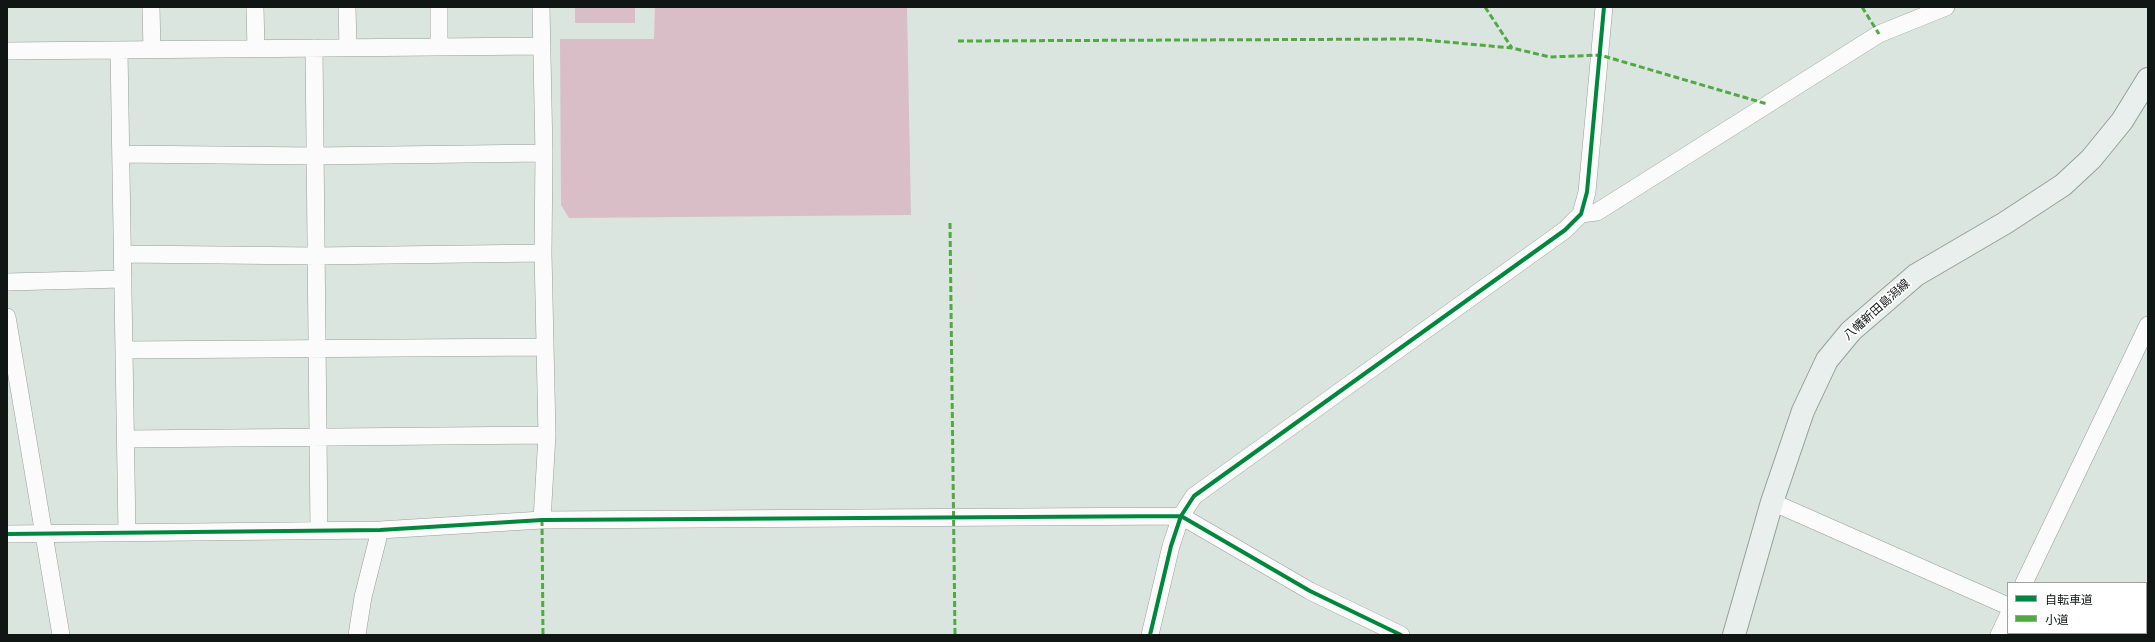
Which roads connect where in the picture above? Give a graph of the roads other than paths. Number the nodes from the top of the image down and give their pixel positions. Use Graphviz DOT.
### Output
graph roads {
  1 [pos="151,7"];
  2 [pos="255,7"];
  3 [pos="347,7"];
  4 [pos="439,7"];
  5 [pos="541,7"];
  6 [pos="1604,7"];
  7 [pos="1946,7"];
  8 [pos="439,46"];
  9 [pos="542,46"];
  10 [pos="348,47"];
  11 [pos="314,48"];
  12 [pos="256,49"];
  13 [pos="119,50"];
  14 [pos="152,50"];
  15 [pos="7,51"];
  16 [pos="2148,79"];
  17 [pos="544,153"];
  18 [pos="121,154"];
  19 [pos="315,156"];
  20 [pos="1581,214"];
  21 [pos="543,253"];
  22 [pos="123,254"];
  23 [pos="316,256"];
  24 [pos="123,280"];
  25 [pos="7,282"];
  26 [pos="7,317"];
  27 [pos="2148,325"];
  28 [pos="545,347"];
  29 [pos="317,349"];
  30 [pos="124,350"];
  31 [pos="547,435"];
  32 [pos="318,438"];
  33 [pos="126,439"];
  34 [pos="1772,502"];
  35 [pos="1181,516"];
  36 [pos="542,520"];
  37 [pos="380,530"];
  38 [pos="319,531"];
  39 [pos="127,533"];
  40 [pos="7,534"];
  41 [pos="44,534"];
  42 [pos="2024,582"];
  43 [pos="2007,606"];
  44 [pos="2007,618"];
  45 [pos="61,635"];
  46 [pos="357,635"];
  47 [pos="1150,635"];
  48 [pos="1401,635"];
  49 [pos="1734,635"];
  50 [pos="1999,635"];
  1 -- 14 [label="street"];
  2 -- 12 [label="street"];
  3 -- 10 [label="street"];
  4 -- 8 [label="street"];
  5 -- 9 [label="street"];
  6 -- 20 [label="street"];
  7 -- 20 [label="street"];
  8 -- 9 [label="street"];
  8 -- 10 [label="street"];
  9 -- 17 [label="street"];
  10 -- 11 [label="street"];
  11 -- 12 [label="street"];
  11 -- 19 [label="street"];
  12 -- 14 [label="street"];
  13 -- 14 [label="street"];
  13 -- 15 [label="street"];
  13 -- 18 [label="street"];
  16 -- 34 [label="main road, 八幡新田島潟線"];
  17 -- 19 [label="street"];
  17 -- 21 [label="street"];
  18 -- 19 [label="street"];
  18 -- 22 [label="street"];
  19 -- 23 [label="street"];
  20 -- 35 [label="street"];
  21 -- 23 [label="street"];
  21 -- 28 [label="street"];
  22 -- 23 [label="street"];
  22 -- 24 [label="street"];
  23 -- 29 [label="street"];
  24 -- 25 [label="street"];
  24 -- 30 [label="street"];
  26 -- 41 [label="street"];
  27 -- 42 [label="street"];
  28 -- 29 [label="street"];
  28 -- 31 [label="street"];
  29 -- 30 [label="street"];
  29 -- 32 [label="street"];
  30 -- 33 [label="street"];
  31 -- 32 [label="street"];
  31 -- 36 [label="street"];
  32 -- 33 [label="street"];
  32 -- 38 [label="street"];
  33 -- 39 [label="street"];
  34 -- 43 [label="street"];
  34 -- 49 [label="main road, 八幡新田島潟線"];
  35 -- 36 [label="street"];
  35 -- 47 [label="street"];
  35 -- 48 [label="street"];
  36 -- 37 [label="street"];
  37 -- 38 [label="street"];
  37 -- 46 [label="street"];
  38 -- 39 [label="street"];
  39 -- 41 [label="street"];
  40 -- 41 [label="street"];
  41 -- 45 [label="street"];
  44 -- 50 [label="street"];
}
